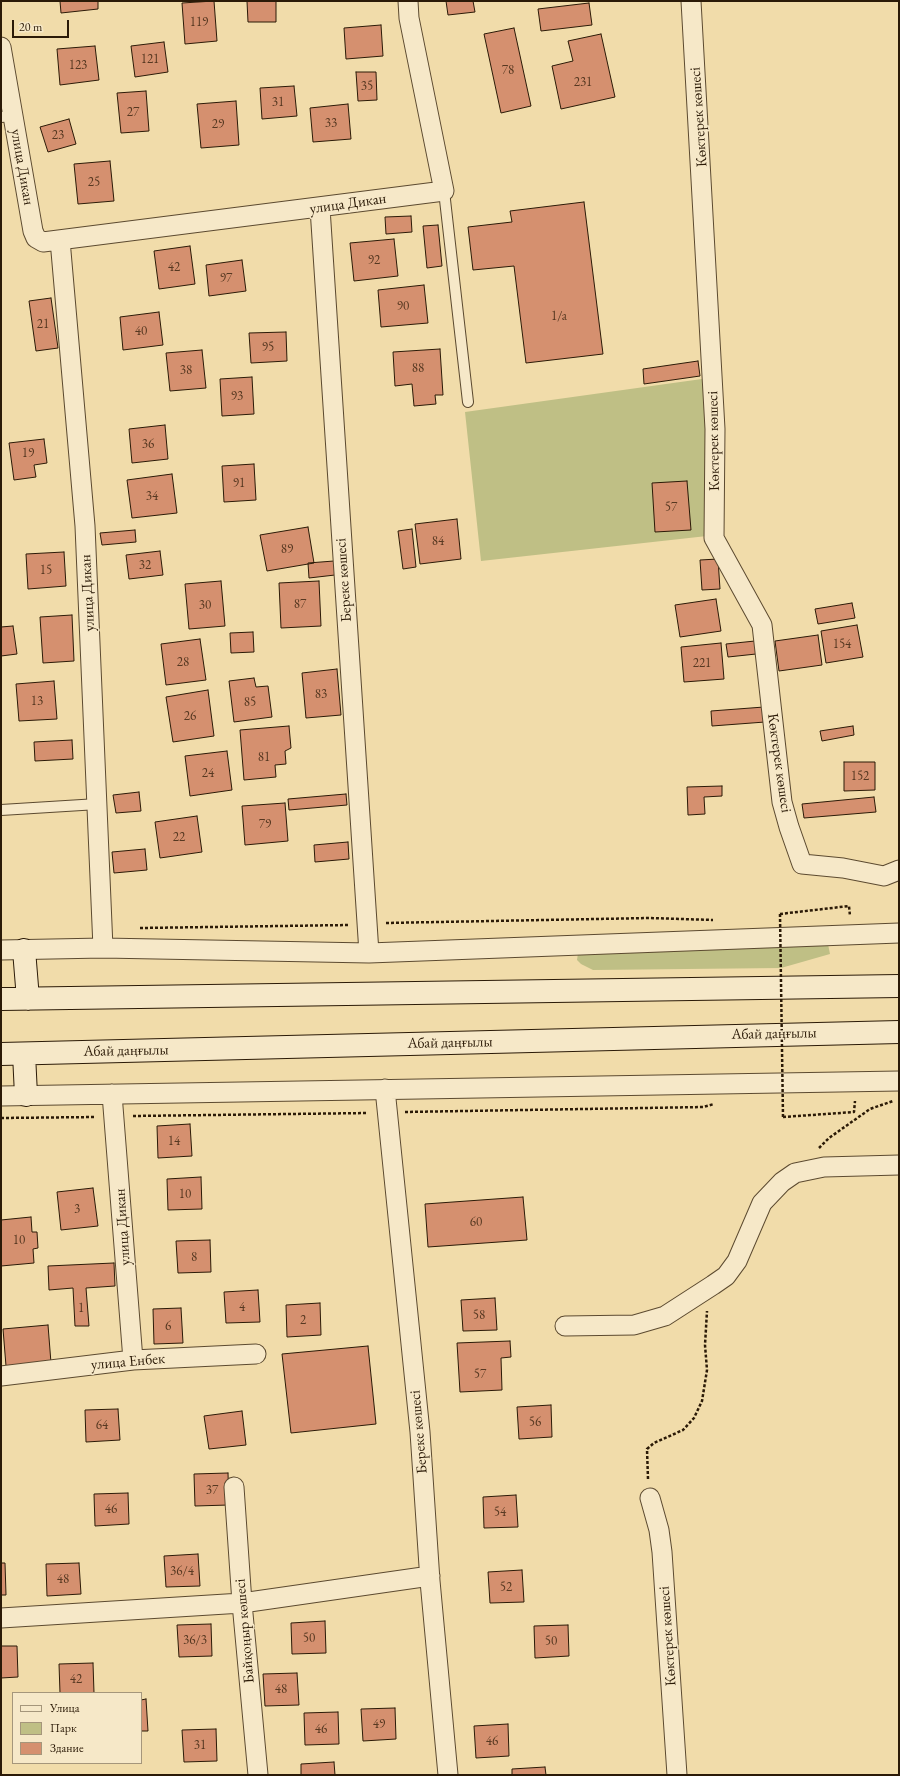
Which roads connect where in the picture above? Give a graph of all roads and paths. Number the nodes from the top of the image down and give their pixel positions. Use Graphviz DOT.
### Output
graph roads {
  1 [pos="408,1"];
  2 [pos="692,1"];
  3 [pos="1,47"];
  4 [pos="7,116"];
  5 [pos="444,191"];
  6 [pos="320,208"];
  7 [pos="60,240"];
  8 [pos="468,402"];
  9 [pos="98,804"];
  10 [pos="1,810"];
  11 [pos="899,870"];
  12 [pos="849,906"];
  13 [pos="590,920"];
  14 [pos="366,924"];
  15 [pos="134,928"];
  16 [pos="899,933"];
  17 [pos="103,948"];
  18 [pos="1,950"];
  19 [pos="24,950"];
  20 [pos="369,953"];
  21 [pos="899,986"];
  22 [pos="1,999"];
  23 [pos="28,999"];
  24 [pos="899,1032"];
  25 [pos="1,1054"];
  26 [pos="24,1054"];
  27 [pos="899,1081"];
  28 [pos="384,1089"];
  29 [pos="112,1094"];
  30 [pos="26,1095"];
  31 [pos="1,1096"];
  32 [pos="779,1096"];
  33 [pos="786,1096"];
  34 [pos="899,1100"];
  35 [pos="718,1104"];
  36 [pos="386,1112"];
  37 [pos="854,1112"];
  38 [pos="114,1117"];
  39 [pos="1,1118"];
  40 [pos="899,1165"];
  41 [pos="795,1173"];
  42 [pos="713,1285"];
  43 [pos="565,1326"];
  44 [pos="256,1354"];
  45 [pos="133,1360"];
  46 [pos="1,1376"];
  47 [pos="234,1487"];
  48 [pos="650,1498"];
  49 [pos="430,1576"];
  50 [pos="242,1603"];
  51 [pos="1,1618"];
  52 [pos="258,1775"];
  53 [pos="448,1775"];
  54 [pos="677,1775"];
  1 -- 5 [label="street"];
  2 -- 11 [label="street, Көктерек көшесі"];
  3 -- 4 [label="street, улица Дикан"];
  4 -- 7 [label="street, улица Дикан"];
  5 -- 6 [label="street, улица Дикан"];
  5 -- 8 [label="lane"];
  6 -- 7 [label="street, улица Дикан"];
  6 -- 14 [label="street, Береке көшесі"];
  7 -- 9 [label="street, улица Дикан"];
  9 -- 10 [label="lane"];
  9 -- 17 [label="street, улица Дикан"];
  12 -- 37 [label="path, bridge"];
  13 -- 14 [label="path"];
  14 -- 15 [label="path"];
  14 -- 20 [label="street, Береке көшесі"];
  16 -- 20 [label="street"];
  17 -- 19 [label="street"];
  17 -- 20 [label="street"];
  18 -- 19 [label="street"];
  19 -- 23 [label="main road"];
  21 -- 23 [label="main road"];
  22 -- 23 [label="main road"];
  24 -- 26 [label="main road, Абай даңғылы"];
  25 -- 26 [label="main road, Абай даңғылы"];
  26 -- 30 [label="main road"];
  27 -- 28 [label="street"];
  28 -- 29 [label="street"];
  28 -- 36 [label="street, Береке көшесі"];
  29 -- 30 [label="street"];
  29 -- 38 [label="street, улица Дикан"];
  30 -- 31 [label="street"];
  32 -- 33 [label="path"];
  34 -- 41 [label="path"];
  35 -- 36 [label="path"];
  36 -- 38 [label="path"];
  36 -- 49 [label="street, Береке көшесі"];
  38 -- 39 [label="path"];
  38 -- 45 [label="street, улица Дикан"];
  40 -- 41 [label="street"];
  41 -- 42 [label="street"];
  42 -- 43 [label="street"];
  42 -- 48 [label="path"];
  44 -- 45 [label="street, улица Енбек"];
  45 -- 46 [label="street, улица Енбек"];
  47 -- 50 [label="street, Байқоңыр көшесі"];
  48 -- 54 [label="street, Көктерек көшесі"];
  49 -- 50 [label="street"];
  49 -- 53 [label="street, Береке көшесі"];
  50 -- 51 [label="street"];
  50 -- 52 [label="street, Байқоңыр көшесі"];
}
